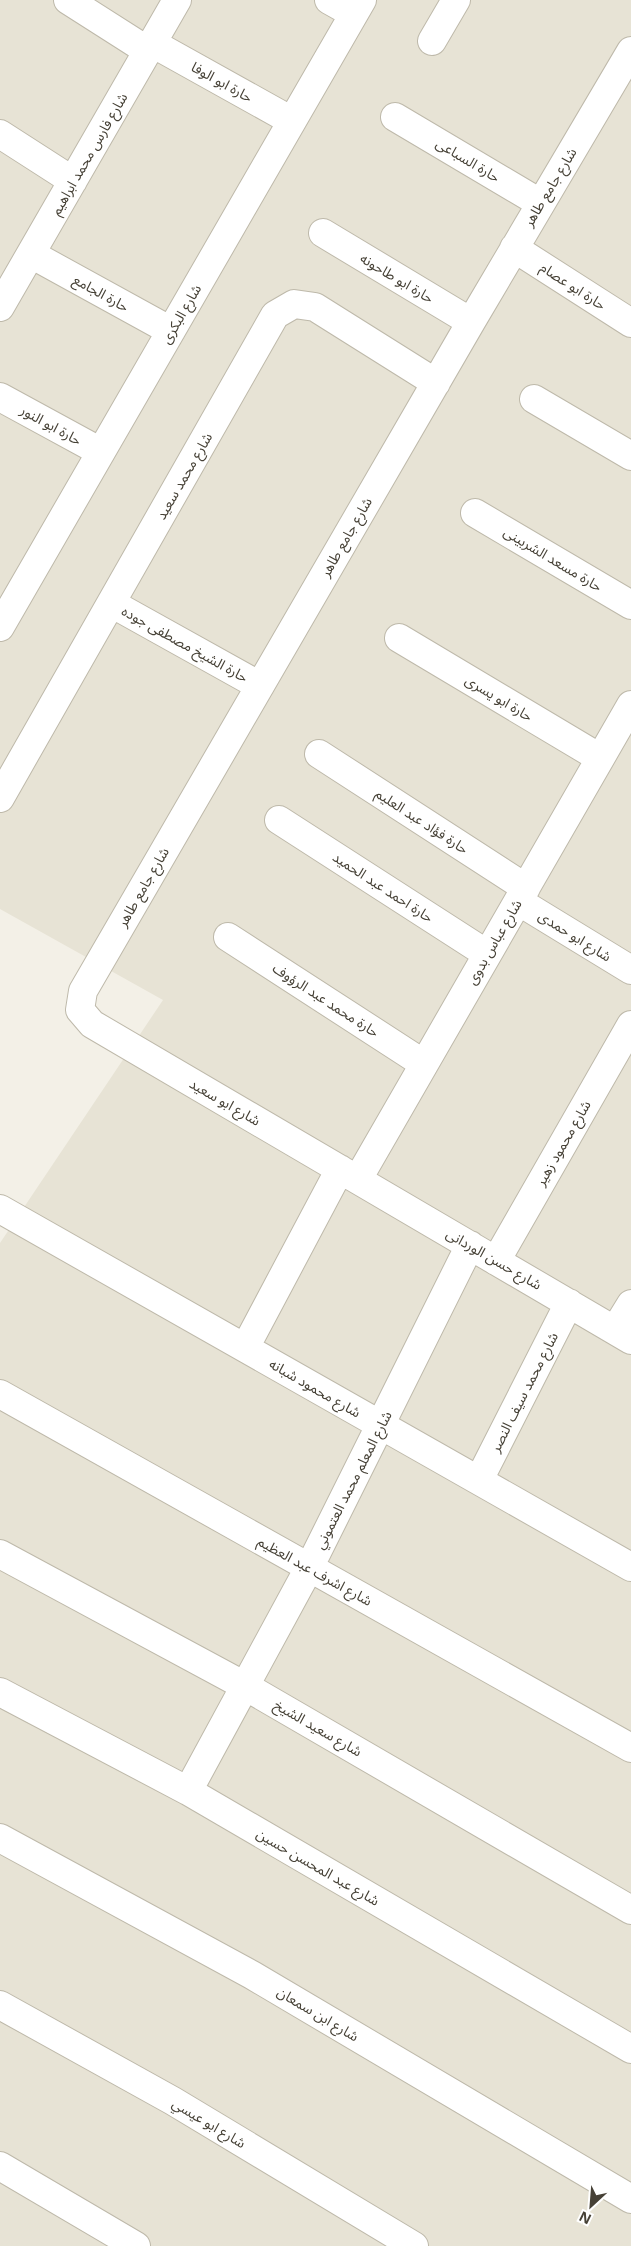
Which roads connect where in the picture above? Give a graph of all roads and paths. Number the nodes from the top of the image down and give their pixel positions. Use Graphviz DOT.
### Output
graph roads {
  1 [pos="68,0"];
  2 [pos="177,0"];
  3 [pos="329,0"];
  4 [pos="456,0"];
  5 [pos="358,7"];
  6 [pos="432,41"];
  7 [pos="150,47"];
  8 [pos="631,50"];
  9 [pos="395,117"];
  10 [pos="292,121"];
  11 [pos="0,134"];
  12 [pos="73,181"];
  13 [pos="540,203"];
  14 [pos="323,233"];
  15 [pos="514,248"];
  16 [pos="31,254"];
  17 [pos="0,307"];
  18 [pos="470,322"];
  19 [pos="631,323"];
  20 [pos="171,331"];
  21 [pos="436,383"];
  22 [pos="0,397"];
  23 [pos="534,399"];
  24 [pos="101,452"];
  25 [pos="631,456"];
  26 [pos="475,513"];
  27 [pos="111,603"];
  28 [pos="631,605"];
  29 [pos="2,619"];
  30 [pos="399,638"];
  31 [pos="260,686"];
  32 [pos="631,705"];
  33 [pos="622,740"];
  34 [pos="319,754"];
  35 [pos="600,758"];
  36 [pos="0,798"];
  37 [pos="279,820"];
  38 [pos="522,894"];
  39 [pos="228,937"];
  40 [pos="487,954"];
  41 [pos="631,970"];
  42 [pos="92,1024"];
  43 [pos="631,1025"];
  44 [pos="424,1064"];
  45 [pos="349,1174"];
  46 [pos="0,1209"];
  47 [pos="470,1245"];
  48 [pos="496,1261"];
  49 [pos="569,1303"];
  50 [pos="631,1304"];
  51 [pos="623,1335"];
  52 [pos="245,1348"];
  53 [pos="0,1394"];
  54 [pos="381,1425"];
  55 [pos="479,1480"];
  56 [pos="0,1554"];
  57 [pos="631,1567"];
  58 [pos="309,1568"];
  59 [pos="245,1686"];
  60 [pos="0,1692"];
  61 [pos="631,1748"];
  62 [pos="188,1791"];
  63 [pos="0,1838"];
  64 [pos="631,1910"];
  65 [pos="0,2005"];
  66 [pos="631,2049"];
  67 [pos="0,2166"];
  68 [pos="631,2199"];
  69 [pos="136,2246"];
  70 [pos="414,2246"];
  1 -- 7 [label="street, حارة ابو الوفا"];
  2 -- 7 [label="street, شارع فارس محمد ابراهيم"];
  3 -- 5 [label="street"];
  4 -- 6 [label="street"];
  5 -- 10 [label="street, شارع البكرى"];
  7 -- 10 [label="street, حارة ابو الوفا"];
  7 -- 12 [label="street, شارع فارس محمد ابراهيم"];
  8 -- 13 [label="street, شارع جامع طاهر"];
  9 -- 13 [label="street, حارة السباعى"];
  10 -- 20 [label="street, شارع البكرى"];
  11 -- 12 [label="street"];
  12 -- 16 [label="street, شارع فارس محمد ابراهيم"];
  13 -- 15 [label="street, شارع جامع طاهر"];
  14 -- 18 [label="street, حارة ابو طاحونه"];
  15 -- 18 [label="street, شارع جامع طاهر"];
  15 -- 19 [label="street, حارة ابو عصام"];
  16 -- 17 [label="street, شارع فارس محمد ابراهيم"];
  16 -- 20 [label="street, حارة الجامع"];
  18 -- 21 [label="street, شارع جامع طاهر"];
  20 -- 24 [label="street, شارع البكرى"];
  21 -- 27 [label="street, شارع محمد سعيد"];
  21 -- 31 [label="street, شارع جامع طاهر"];
  22 -- 24 [label="street, حارة ابو النور"];
  23 -- 25 [label="street"];
  24 -- 29 [label="street, شارع البكرى"];
  26 -- 28 [label="street, حارة مسعد الشربينى"];
  27 -- 31 [label="street, حارة الشيخ مصطفى جوده"];
  27 -- 36 [label="street, شارع محمد سعيد"];
  30 -- 35 [label="street, حارة ابو يسرى"];
  31 -- 42 [label="street, شارع جامع طاهر"];
  32 -- 33 [label="street, شارع عباس بدوى"];
  33 -- 35 [label="street, شارع عباس بدوى"];
  34 -- 38 [label="street, حارة فؤاد عبد العليم"];
  35 -- 38 [label="street, شارع عباس بدوى"];
  37 -- 40 [label="street, حارة احمد عبد الحميد"];
  38 -- 40 [label="street, شارع عباس بدوى"];
  38 -- 41 [label="street, شارع ابو حمدى"];
  39 -- 44 [label="street, حارة محمد عبد الرؤوف"];
  40 -- 44 [label="street, شارع عباس بدوى"];
  42 -- 45 [label="street, شارع ابو سعيد"];
  43 -- 48 [label="street, شارع محمود زهير"];
  44 -- 45 [label="street, شارع عباس بدوى"];
  45 -- 47 [label="street, شارع حسن الوردانى"];
  45 -- 52 [label="street, شارع عباس بدوى"];
  46 -- 52 [label="street, شارع محمود شبانه"];
  47 -- 48 [label="street, شارع حسن الوردانى"];
  47 -- 54 [label="street, شارع المعلم محمد العتموني"];
  48 -- 49 [label="street, شارع حسن الوردانى"];
  49 -- 51 [label="street, شارع حسن الوردانى"];
  49 -- 55 [label="street, شارع محمد سيف النصر"];
  50 -- 51 [label="street"];
  52 -- 54 [label="street, شارع محمود شبانه"];
  53 -- 58 [label="street, شارع اشرف عبد العظيم"];
  54 -- 55 [label="street, شارع محمود شبانه"];
  54 -- 58 [label="street, شارع المعلم محمد العتموني"];
  55 -- 57 [label="street, شارع محمود شبانه"];
  56 -- 59 [label="street, شارع سعيد الشيخ"];
  58 -- 59 [label="street, شارع المعلم محمد العتموني"];
  58 -- 61 [label="street, شارع اشرف عبد العظيم"];
  59 -- 62 [label="street, شارع المعلم محمد العتموني"];
  59 -- 64 [label="street, شارع سعيد الشيخ"];
  60 -- 62 [label="street, شارع عبد المحسن حسين"];
  62 -- 66 [label="street, شارع عبد المحسن حسين"];
  63 -- 68 [label="street, شارع ابن سمعان"];
  65 -- 70 [label="street, شارع ابو عيسي"];
  67 -- 69 [label="street"];
}
